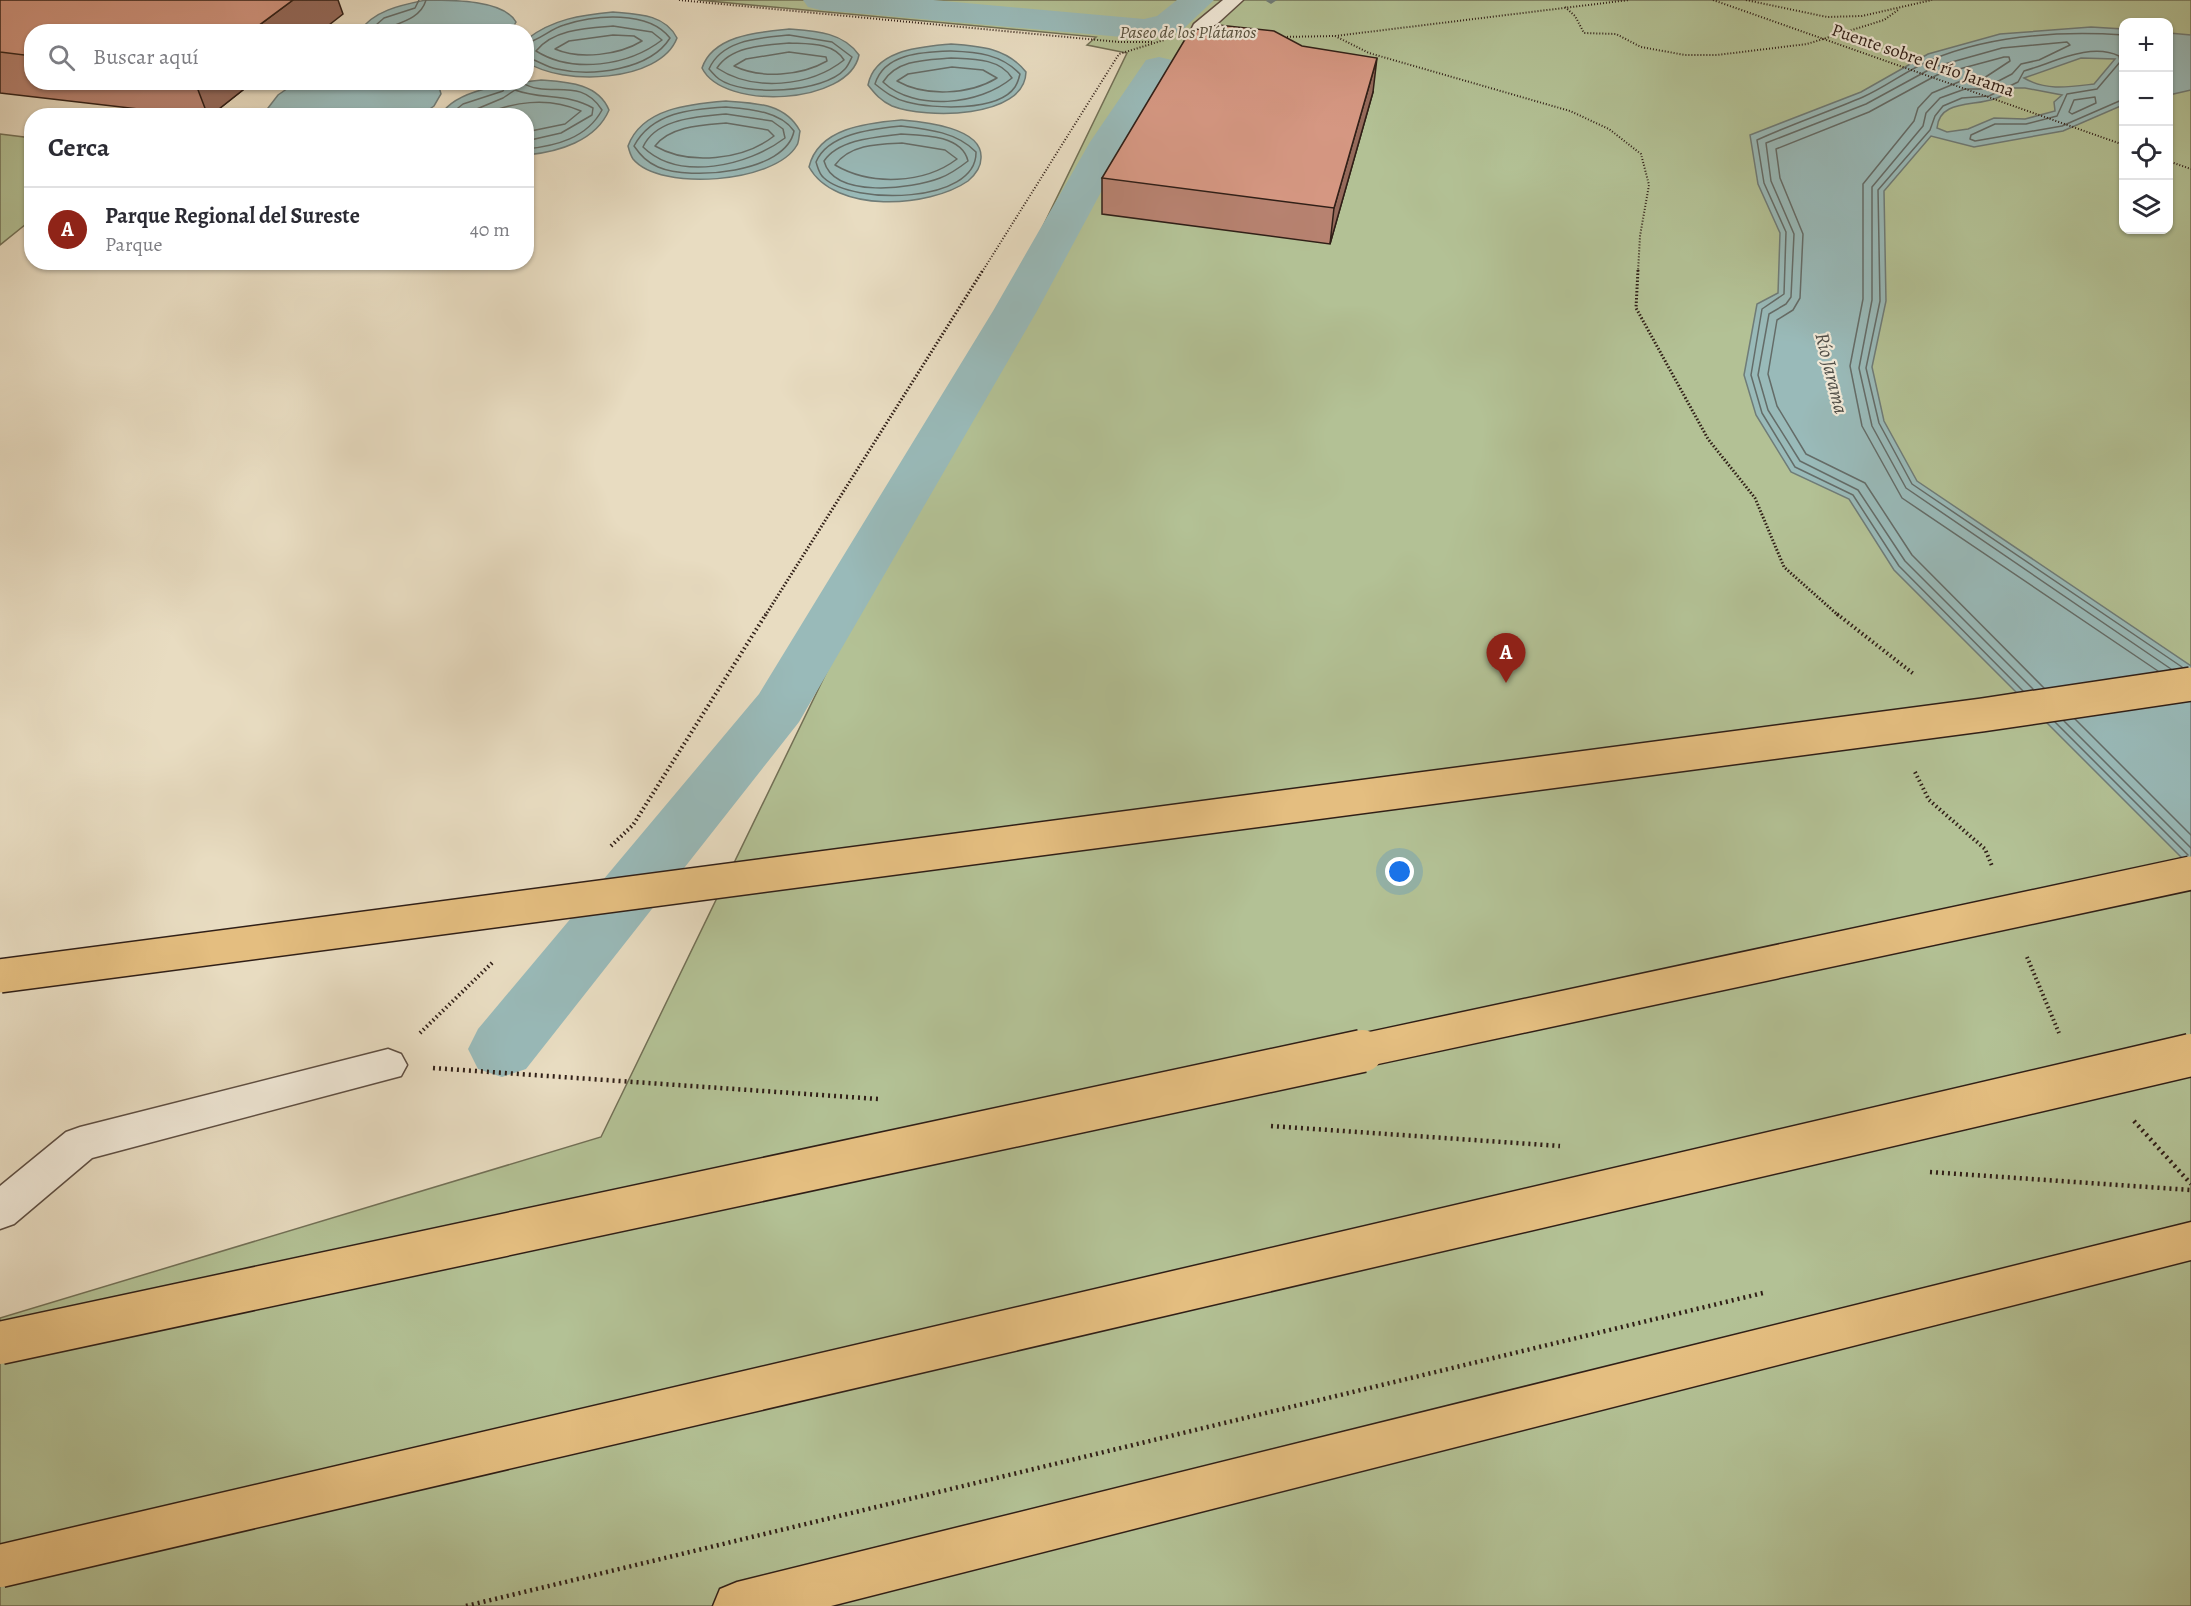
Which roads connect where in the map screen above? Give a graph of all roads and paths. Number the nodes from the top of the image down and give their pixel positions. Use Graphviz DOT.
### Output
graph roads {
  1 [pos="680,0"];
  2 [pos="1234,0"];
  3 [pos="1629,0"];
  4 [pos="1713,0"];
  5 [pos="1746,0"];
  6 [pos="1932,0"];
  7 [pos="1564,6"];
  8 [pos="1898,10"];
  9 [pos="1202,28"];
  10 [pos="1335,36"];
  11 [pos="1277,38"];
  12 [pos="1157,42"];
  13 [pos="1165,42"];
  14 [pos="2119,143"];
  15 [pos="2173,162"];
  16 [pos="2191,169"];
  17 [pos="2191,684"];
  18 [pos="1912,685"];
  19 [pos="1913,769"];
  20 [pos="607,850"];
  21 [pos="1994,871"];
  22 [pos="2191,873"];
  23 [pos="2024,948"];
  24 [pos="497,957"];
  25 [pos="0,976"];
  26 [pos="2061,1035"];
  27 [pos="2191,1055"];
  28 [pos="388,1065"];
  29 [pos="889,1100"];
  30 [pos="2128,1115"];
  31 [pos="1259,1125"];
  32 [pos="1570,1147"];
  33 [pos="1928,1172"];
  34 [pos="2191,1184"];
  35 [pos="2191,1191"];
  36 [pos="2168,1197"];
  37 [pos="0,1211"];
  38 [pos="2191,1241"];
  39 [pos="1771,1291"];
  40 [pos="0,1343"];
  41 [pos="0,1566"];
  42 [pos="466,1606"];
  43 [pos="736,1606"];
  1 -- 12 [label="path"];
  2 -- 9 [label="street"];
  3 -- 7 [label="path"];
  4 -- 14 [label="path, Puente sobre el río Jarama, bridge"];
  5 -- 8 [label="path"];
  6 -- 8 [label="path"];
  7 -- 8 [label="path"];
  7 -- 10 [label="path"];
  9 -- 12 [label="path"];
  10 -- 11 [label="path"];
  10 -- 18 [label="path"];
  12 -- 13 [label="path"];
  12 -- 20 [label="path"];
  15 -- 16 [label="path"];
  17 -- 25 [label="highway, bridge"];
  19 -- 21 [label="path"];
  22 -- 40 [label="highway, bridge"];
  23 -- 26 [label="path"];
  24 -- 28 [label="path"];
  27 -- 41 [label="highway, bridge"];
  28 -- 29 [label="path"];
  28 -- 37 [label="street"];
  30 -- 34 [label="path"];
  31 -- 32 [label="path"];
  33 -- 35 [label="path"];
  35 -- 36 [label="path"];
  38 -- 43 [label="highway"];
  39 -- 42 [label="path"];
}
